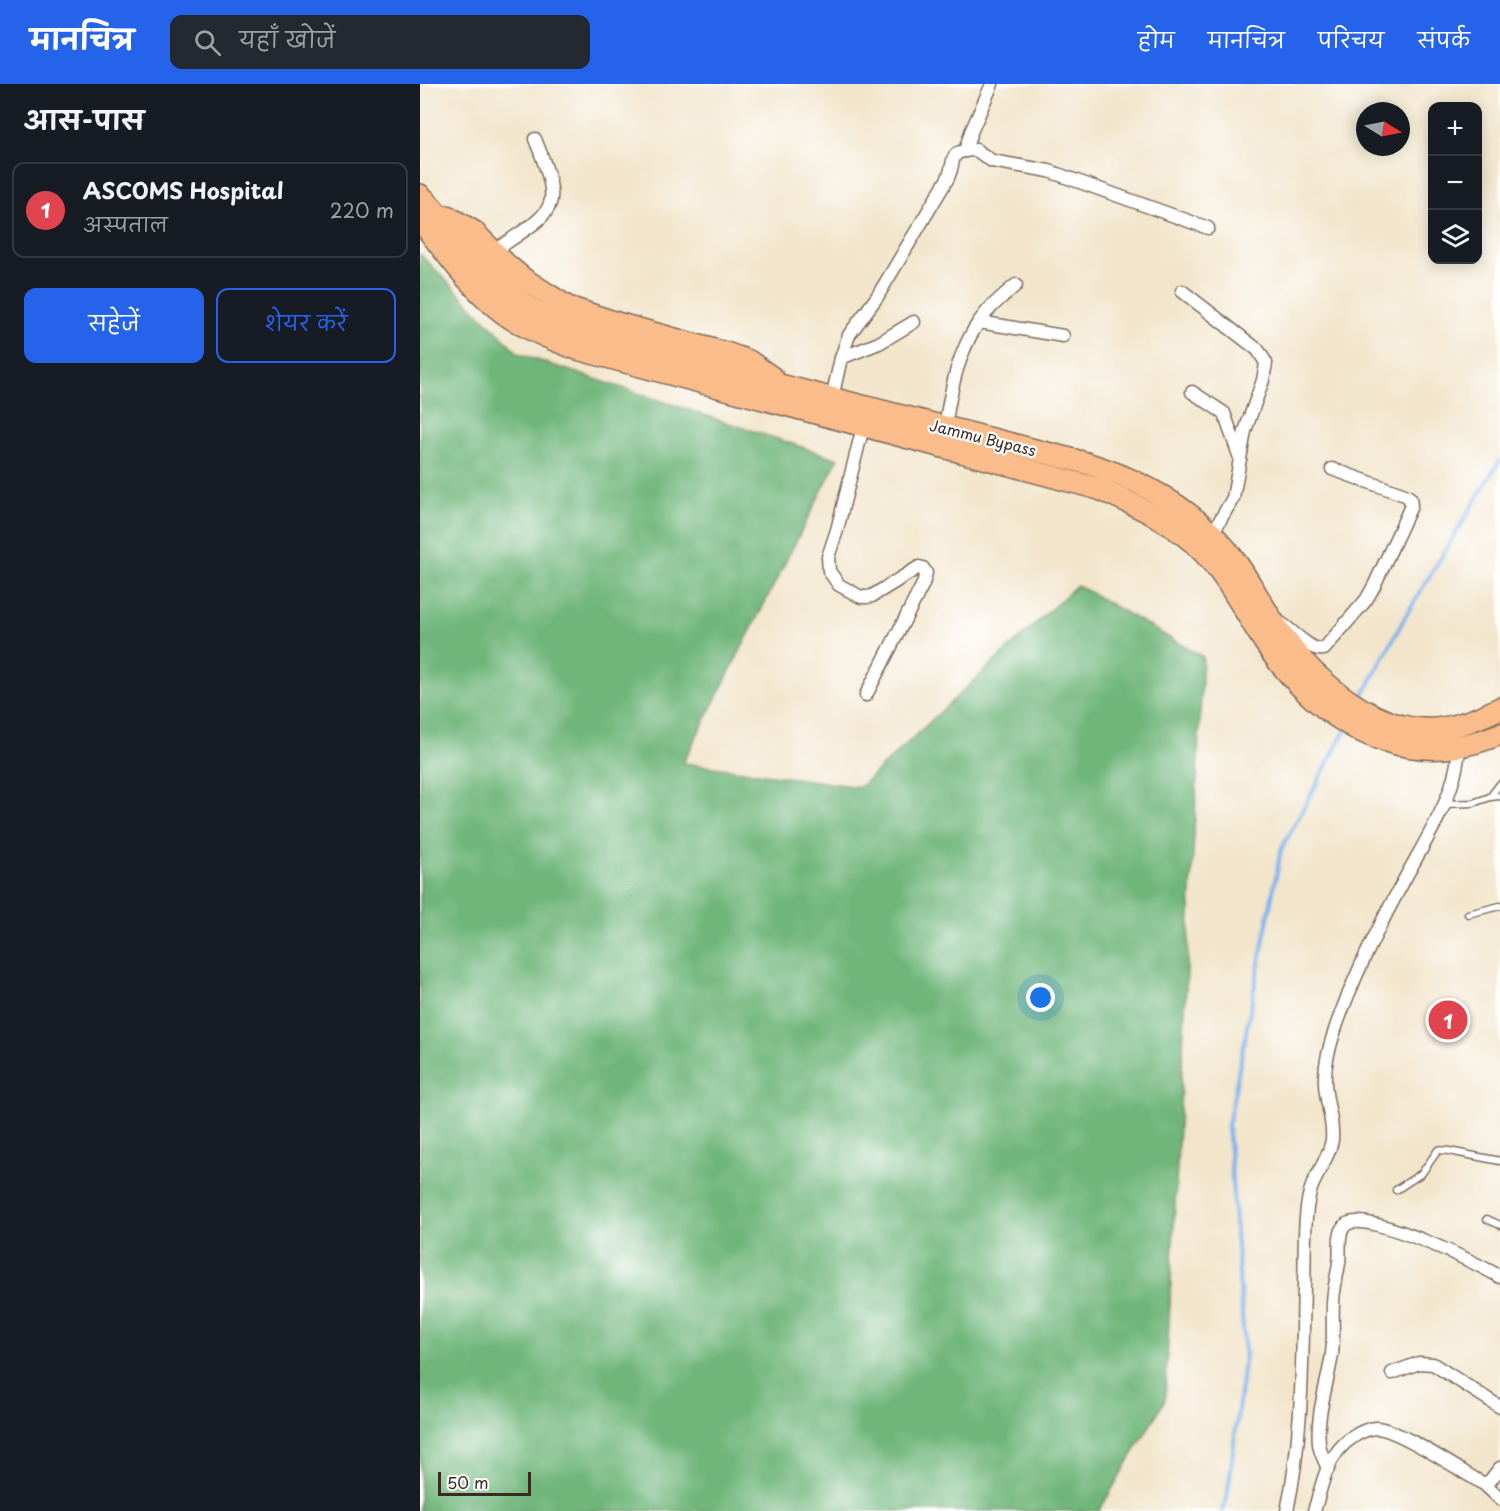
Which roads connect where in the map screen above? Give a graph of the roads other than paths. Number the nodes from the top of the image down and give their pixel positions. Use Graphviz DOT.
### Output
graph roads {
  1 [pos="993,84"];
  2 [pos="535,139"];
  3 [pos="965,151"];
  4 [pos="420,195"];
  5 [pos="428,215"];
  6 [pos="1208,228"];
  7 [pos="494,252"];
  8 [pos="1016,285"];
  9 [pos="1182,291"];
  10 [pos="914,322"];
  11 [pos="979,322"];
  12 [pos="1063,336"];
  13 [pos="841,358"];
  14 [pos="783,386"];
  15 [pos="1192,392"];
  16 [pos="832,398"];
  17 [pos="863,427"];
  18 [pos="945,427"];
  19 [pos="1240,460"];
  20 [pos="1332,469"];
  21 [pos="1212,534"];
  22 [pos="1272,619"];
  23 [pos="1322,692"];
  24 [pos="867,695"];
  25 [pos="1500,708"];
  26 [pos="1458,725"];
  27 [pos="1500,734"];
  28 [pos="1459,747"];
  29 [pos="1500,784"];
  30 [pos="1500,796"];
  31 [pos="1490,797"];
  32 [pos="1444,804"];
  33 [pos="1500,906"];
  34 [pos="1468,914"];
  35 [pos="1500,1161"];
  36 [pos="1396,1190"];
  37 [pos="1486,1219"];
  38 [pos="1500,1225"];
  39 [pos="1500,1277"];
  40 [pos="1392,1373"];
  41 [pos="1500,1407"];
  42 [pos="1500,1468"];
  43 [pos="1328,1469"];
  44 [pos="1484,1483"];
  45 [pos="1500,1499"];
  46 [pos="1287,1511"];
  47 [pos="1314,1511"];
  1 -- 3 [label="street"];
  2 -- 7 [label="street"];
  3 -- 6 [label="street"];
  3 -- 13 [label="street"];
  4 -- 5 [label="highway, Jammu Bypass"];
  5 -- 7 [label="highway"];
  5 -- 14 [label="highway, Jammu Bypass"];
  5 -- 17 [label="highway, Jammu Bypass"];
  7 -- 14 [label="highway"];
  8 -- 11 [label="street"];
  9 -- 19 [label="street"];
  10 -- 13 [label="street"];
  11 -- 12 [label="street"];
  11 -- 18 [label="street"];
  13 -- 16 [label="street"];
  14 -- 16 [label="highway, Jammu Bypass"];
  15 -- 19 [label="street"];
  16 -- 18 [label="highway, Jammu Bypass"];
  17 -- 23 [label="highway, Jammu Bypass"];
  17 -- 24 [label="street"];
  18 -- 21 [label="highway, Jammu Bypass"];
  19 -- 21 [label="street"];
  20 -- 22 [label="street"];
  21 -- 22 [label="highway, Jammu Bypass"];
  22 -- 23 [label="highway, Jammu Bypass"];
  23 -- 26 [label="highway, Jammu Bypass"];
  23 -- 28 [label="highway, Jammu Bypass"];
  25 -- 26 [label="highway, Jammu Bypass"];
  26 -- 28 [label="street"];
  27 -- 28 [label="highway, Jammu Bypass"];
  28 -- 32 [label="street"];
  29 -- 31 [label="lane"];
  30 -- 31 [label="lane"];
  31 -- 32 [label="lane"];
  32 -- 46 [label="street"];
  33 -- 34 [label="lane"];
  35 -- 36 [label="lane"];
  37 -- 38 [label="lane"];
  39 -- 43 [label="street"];
  40 -- 41 [label="street"];
  42 -- 44 [label="street"];
  43 -- 44 [label="street"];
  43 -- 47 [label="street"];
  44 -- 45 [label="street"];
}
